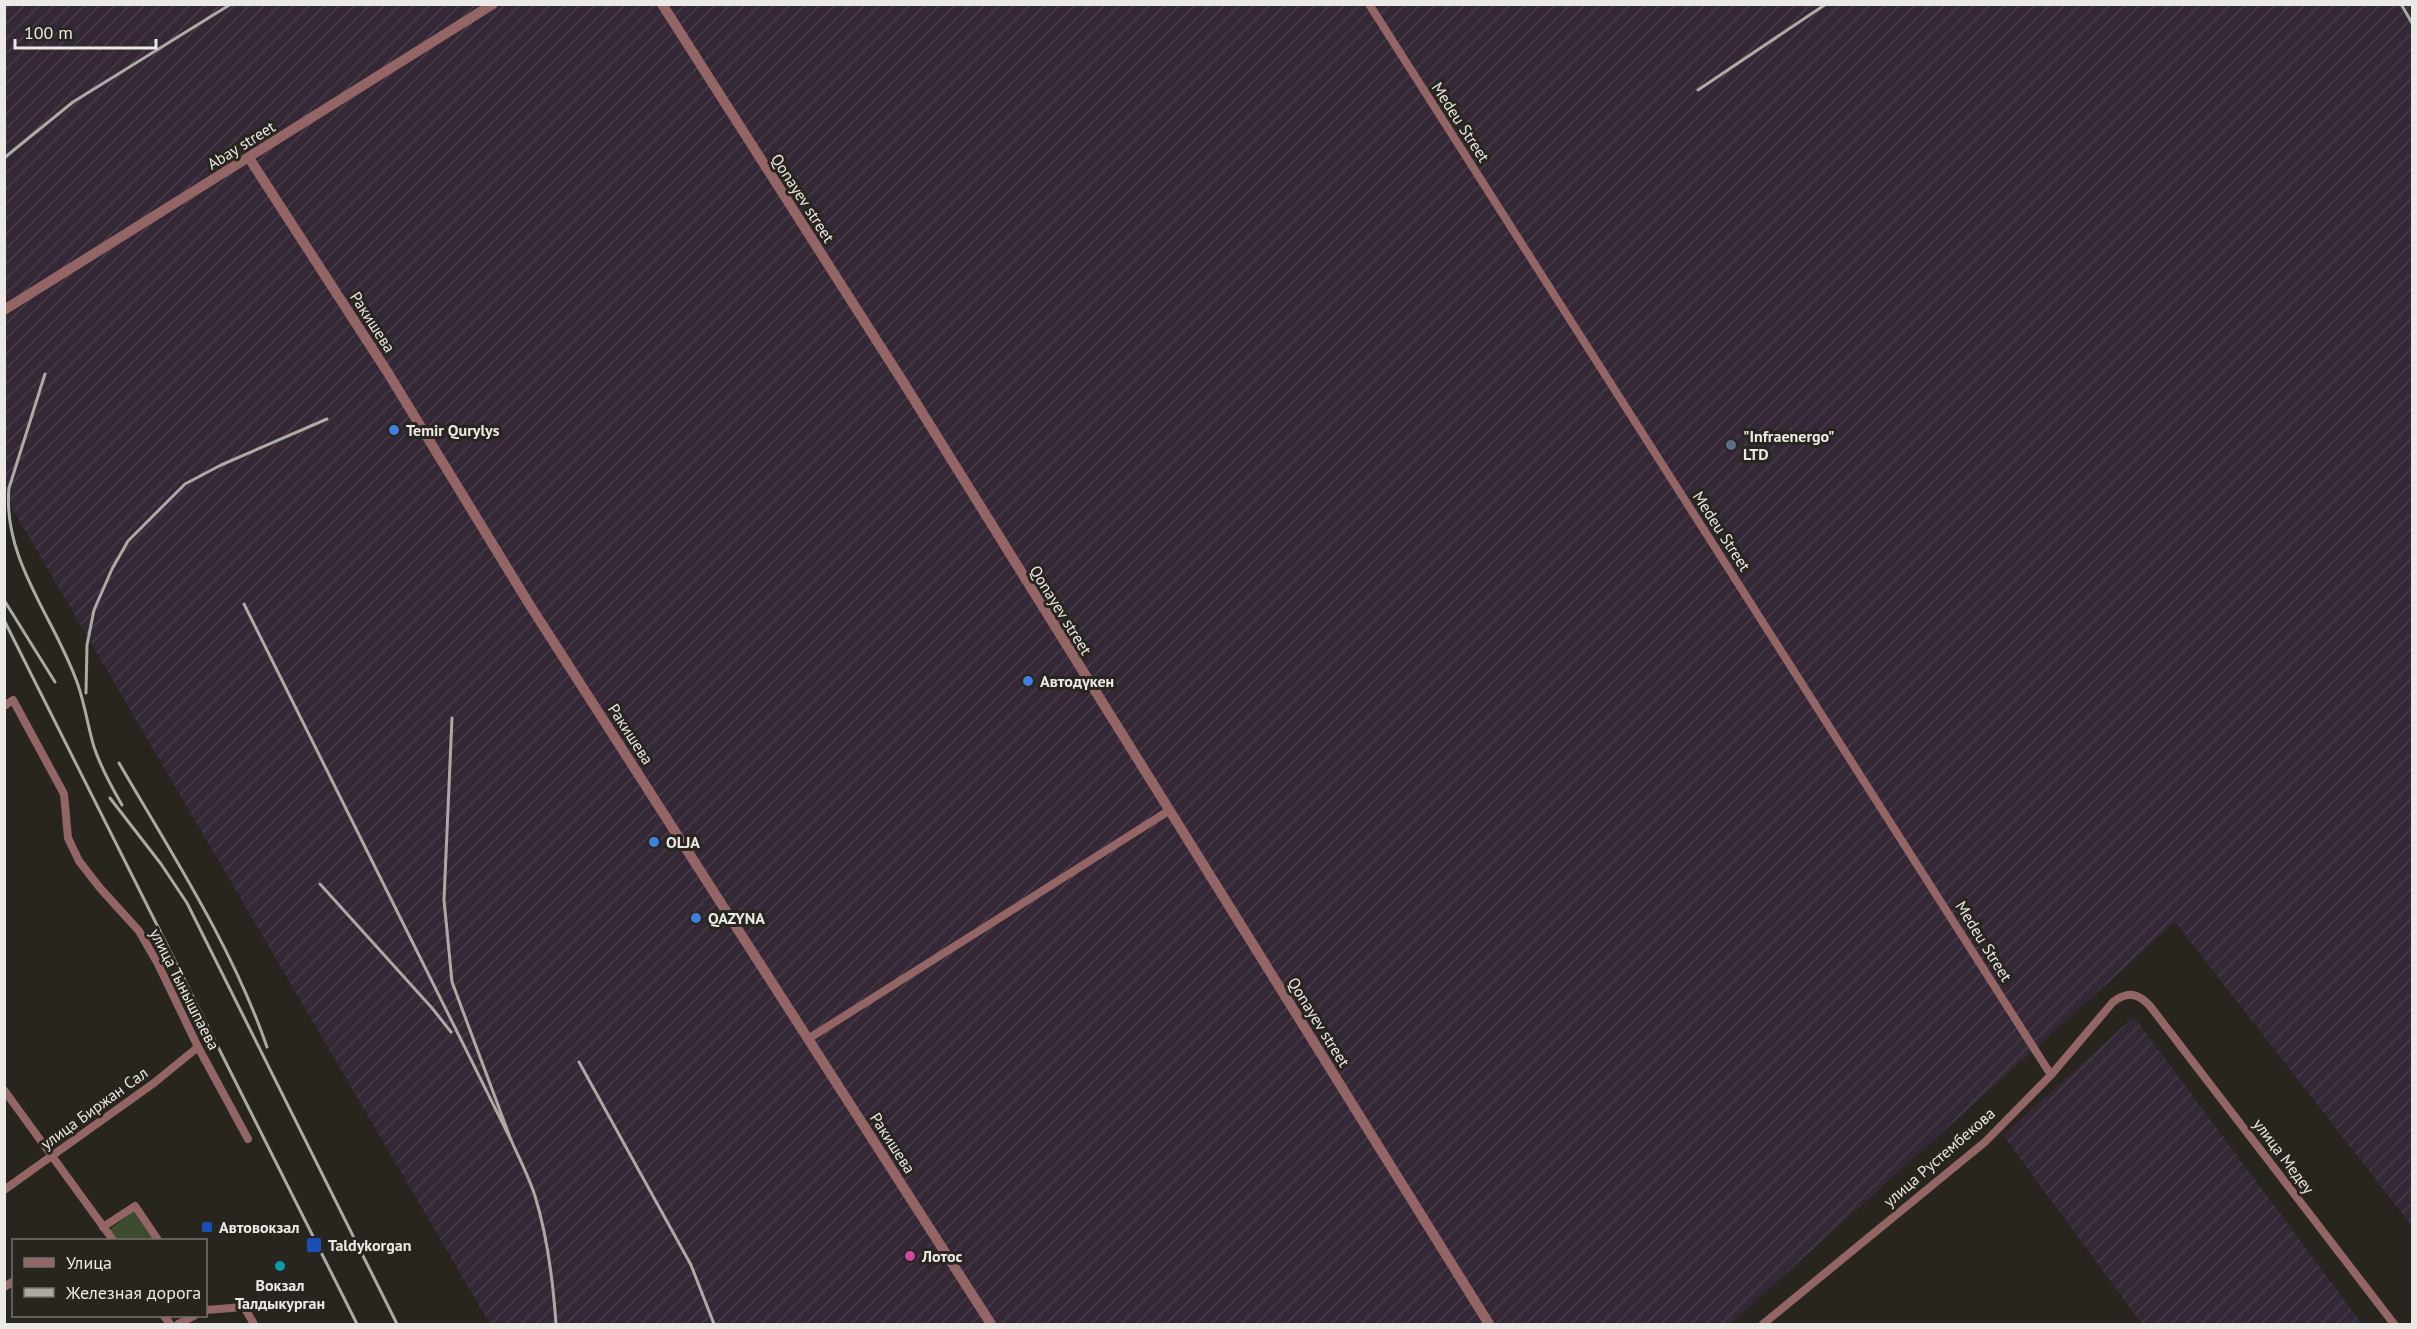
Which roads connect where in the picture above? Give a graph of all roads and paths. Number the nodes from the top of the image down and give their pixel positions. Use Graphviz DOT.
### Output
graph roads {
  1 [pos="494,4"];
  2 [pos="662,4"];
  3 [pos="1369,4"];
  4 [pos="249,158"];
  5 [pos="4,310"];
  6 [pos="4,706"];
  7 [pos="1170,810"];
  8 [pos="2151,1006"];
  9 [pos="808,1039"];
  10 [pos="198,1047"];
  11 [pos="2050,1075"];
  12 [pos="4,1090"];
  13 [pos="248,1139"];
  14 [pos="53,1157"];
  15 [pos="4,1190"];
  16 [pos="103,1227"];
  17 [pos="112,1239"];
  18 [pos="157,1239"];
  19 [pos="207,1310"];
  20 [pos="192,1317"];
  21 [pos="178,1324"];
  22 [pos="254,1324"];
  23 [pos="991,1324"];
  24 [pos="1489,1324"];
  25 [pos="1763,1324"];
  26 [pos="2394,1324"];
  1 -- 4 [label="street, Abay street"];
  2 -- 7 [label="street, Qonayev street"];
  3 -- 11 [label="street, Medeu Street"];
  4 -- 5 [label="street, Abay street"];
  4 -- 9 [label="street, Ракишева"];
  6 -- 10 [label="street, улица Тынышпаева"];
  7 -- 9 [label="street"];
  7 -- 24 [label="street, Qonayev street"];
  8 -- 11 [label="street, улица Рустембекова"];
  8 -- 26 [label="street, улица Медеу"];
  9 -- 23 [label="street, Ракишева"];
  10 -- 13 [label="street, улица Тынышпаева"];
  10 -- 14 [label="street, улица Биржан Сал"];
  11 -- 25 [label="street, улица Рустембекова"];
  12 -- 14 [label="street"];
  14 -- 15 [label="street, улица Биржан Сал"];
  14 -- 16 [label="street"];
  16 -- 17 [label="street"];
  16 -- 18 [label="street"];
  19 -- 22 [label="street"];
  20 -- 21 [label="street"];
}
